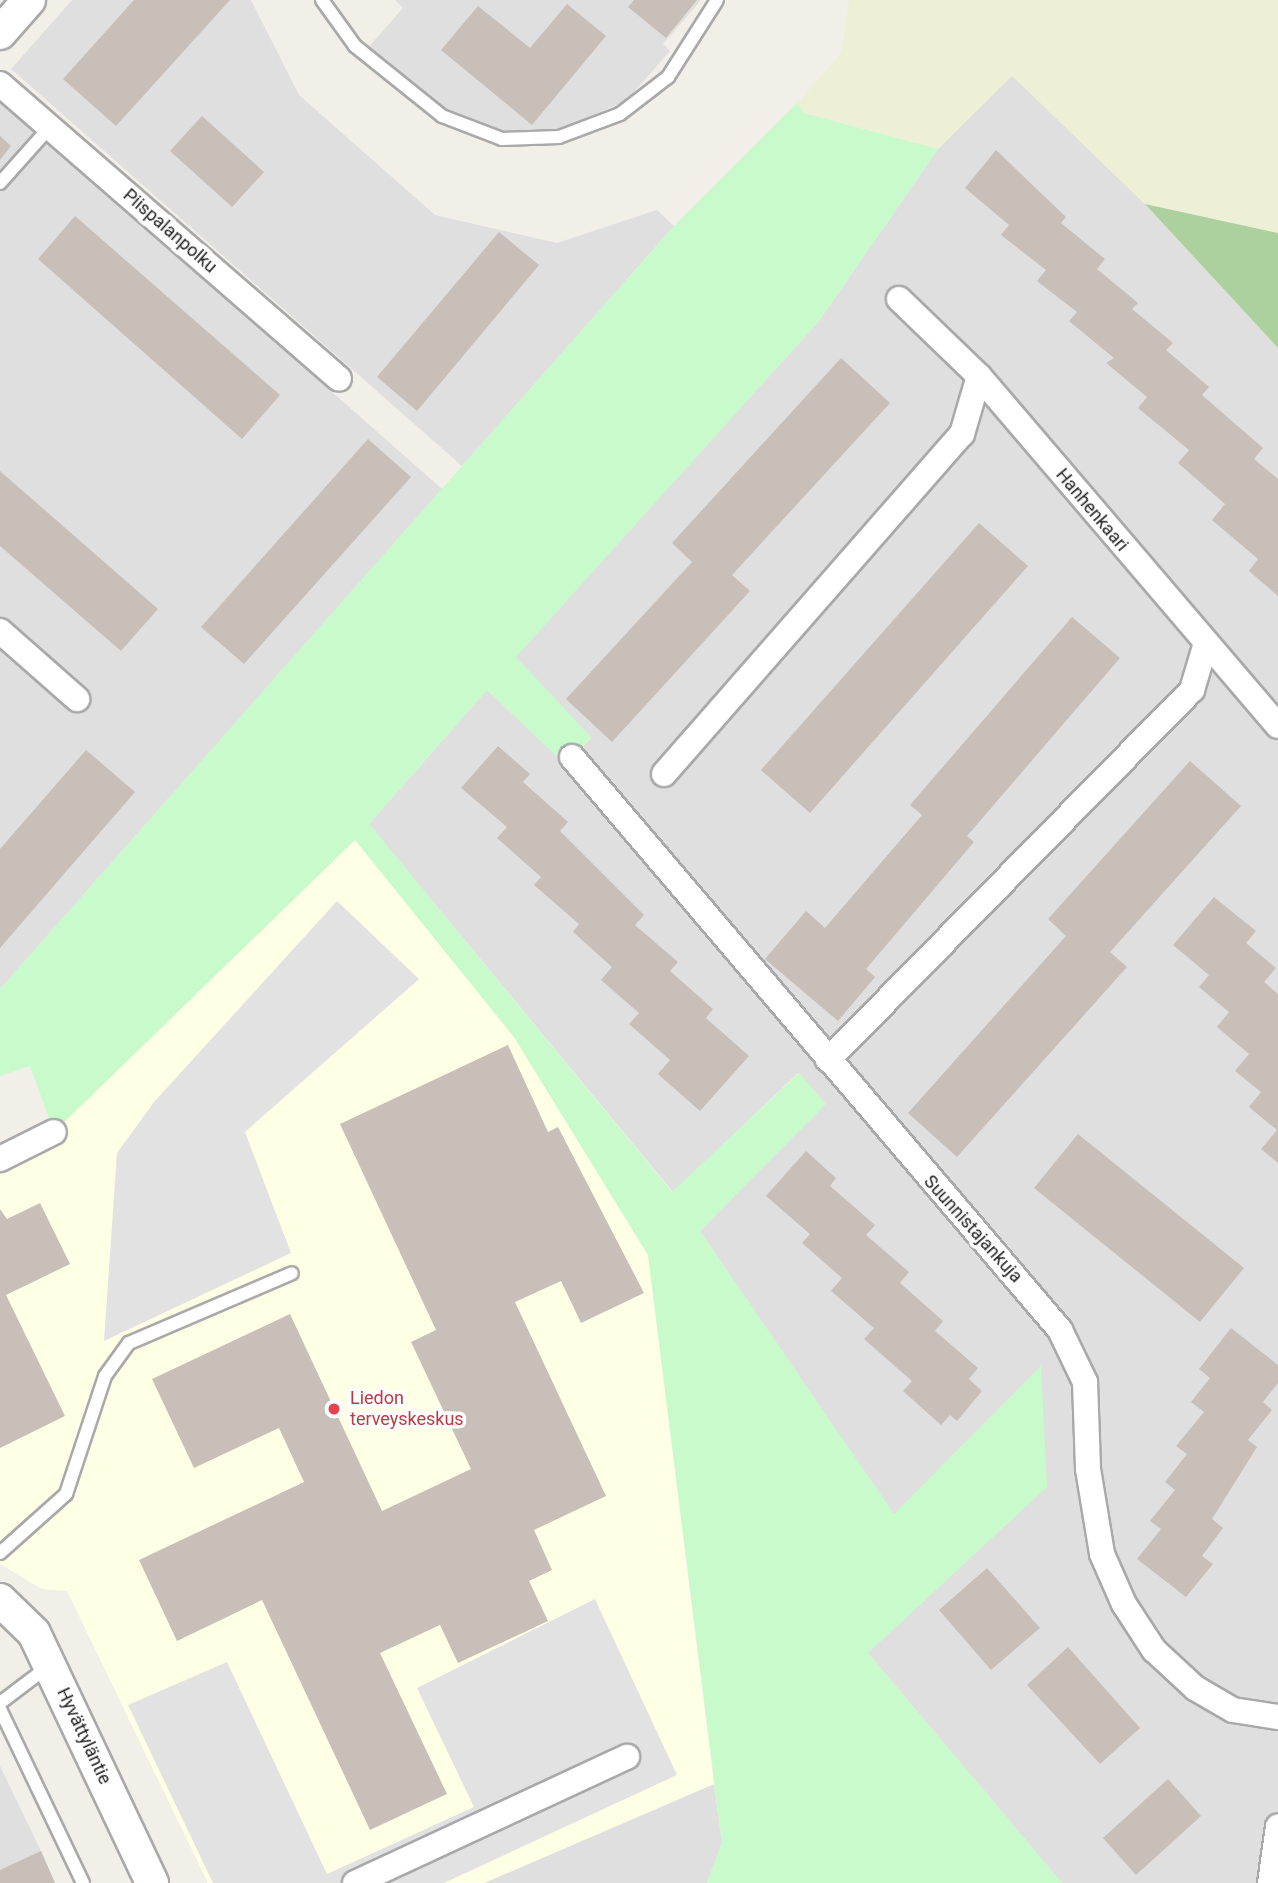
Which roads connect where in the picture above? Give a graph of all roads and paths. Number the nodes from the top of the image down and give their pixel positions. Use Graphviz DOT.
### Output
graph roads {
  1 [pos="29,0"];
  2 [pos="322,0"];
  3 [pos="717,0"];
  4 [pos="0,33"];
  5 [pos="0,83"];
  6 [pos="50,127"];
  7 [pos="0,183"];
  8 [pos="899,299"];
  9 [pos="979,376"];
  10 [pos="339,379"];
  11 [pos="0,631"];
  12 [pos="1206,643"];
  13 [pos="77,699"];
  14 [pos="1278,726"];
  15 [pos="572,757"];
  16 [pos="664,774"];
  17 [pos="828,1060"];
  18 [pos="54,1132"];
  19 [pos="0,1159"];
  20 [pos="292,1273"];
  21 [pos="0,1553"];
  22 [pos="0,1600"];
  23 [pos="50,1665"];
  24 [pos="0,1703"];
  25 [pos="0,1709"];
  26 [pos="1278,1717"];
  27 [pos="627,1757"];
  28 [pos="1278,1828"];
  29 [pos="83,1883"];
  30 [pos="152,1883"];
  31 [pos="355,1883"];
  32 [pos="1270,1883"];
  1 -- 4 [label="street"];
  2 -- 3 [label="lane"];
  5 -- 6 [label="street, Piispalanpolku"];
  6 -- 7 [label="lane"];
  6 -- 10 [label="street, Piispalanpolku"];
  8 -- 9 [label="street, Hanhenkaari"];
  9 -- 12 [label="street, Hanhenkaari"];
  9 -- 16 [label="street"];
  11 -- 13 [label="street"];
  12 -- 14 [label="street, Hanhenkaari"];
  12 -- 17 [label="street"];
  15 -- 17 [label="street, Suunnistajankuja"];
  17 -- 26 [label="street, Suunnistajankuja"];
  18 -- 19 [label="street"];
  20 -- 21 [label="lane"];
  22 -- 23 [label="street, Hyvättyläntie"];
  23 -- 24 [label="lane"];
  23 -- 30 [label="street, Hyvättyläntie"];
  25 -- 29 [label="lane"];
  27 -- 31 [label="street"];
  28 -- 32 [label="street"];
}
